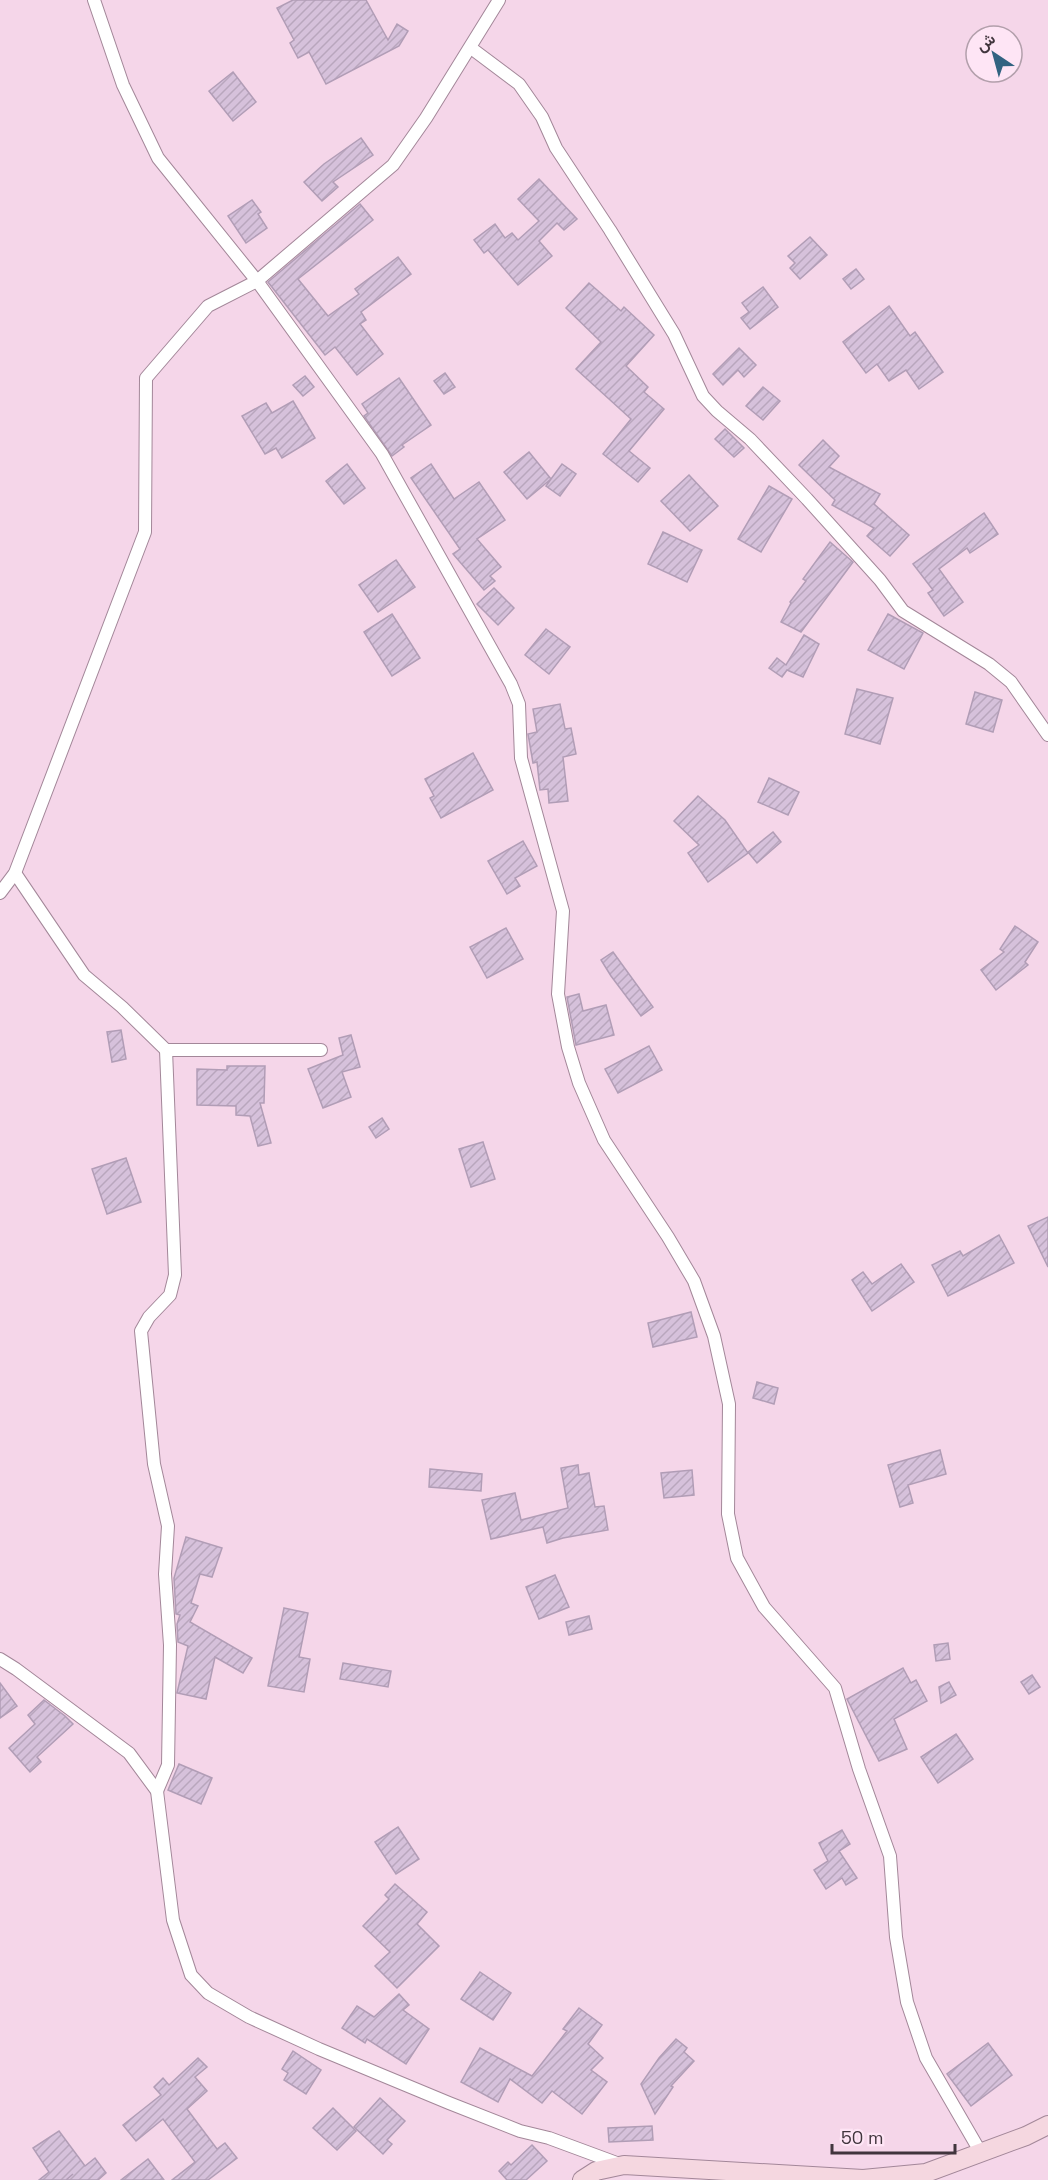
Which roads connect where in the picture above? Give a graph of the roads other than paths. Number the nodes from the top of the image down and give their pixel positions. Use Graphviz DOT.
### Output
graph roads {
  1 [pos="94,0"];
  2 [pos="499,0"];
  3 [pos="471,48"];
  4 [pos="257,281"];
  5 [pos="1048,735"];
  6 [pos="15,873"];
  7 [pos="0,893"];
  8 [pos="166,1050"];
  9 [pos="321,1050"];
  10 [pos="0,1659"];
  11 [pos="157,1791"];
  12 [pos="1048,2125"];
  13 [pos="981,2153"];
  14 [pos="624,2165"];
  15 [pos="582,2180"];
  1 -- 4 [label="street"];
  2 -- 3 [label="street"];
  3 -- 4 [label="street"];
  3 -- 5 [label="street"];
  4 -- 6 [label="street"];
  4 -- 13 [label="street"];
  6 -- 7 [label="street"];
  6 -- 8 [label="street"];
  8 -- 9 [label="street"];
  8 -- 11 [label="street"];
  10 -- 11 [label="street"];
  11 -- 14 [label="street"];
  12 -- 13 [label="street"];
  13 -- 14 [label="street"];
  14 -- 15 [label="street"];
}
